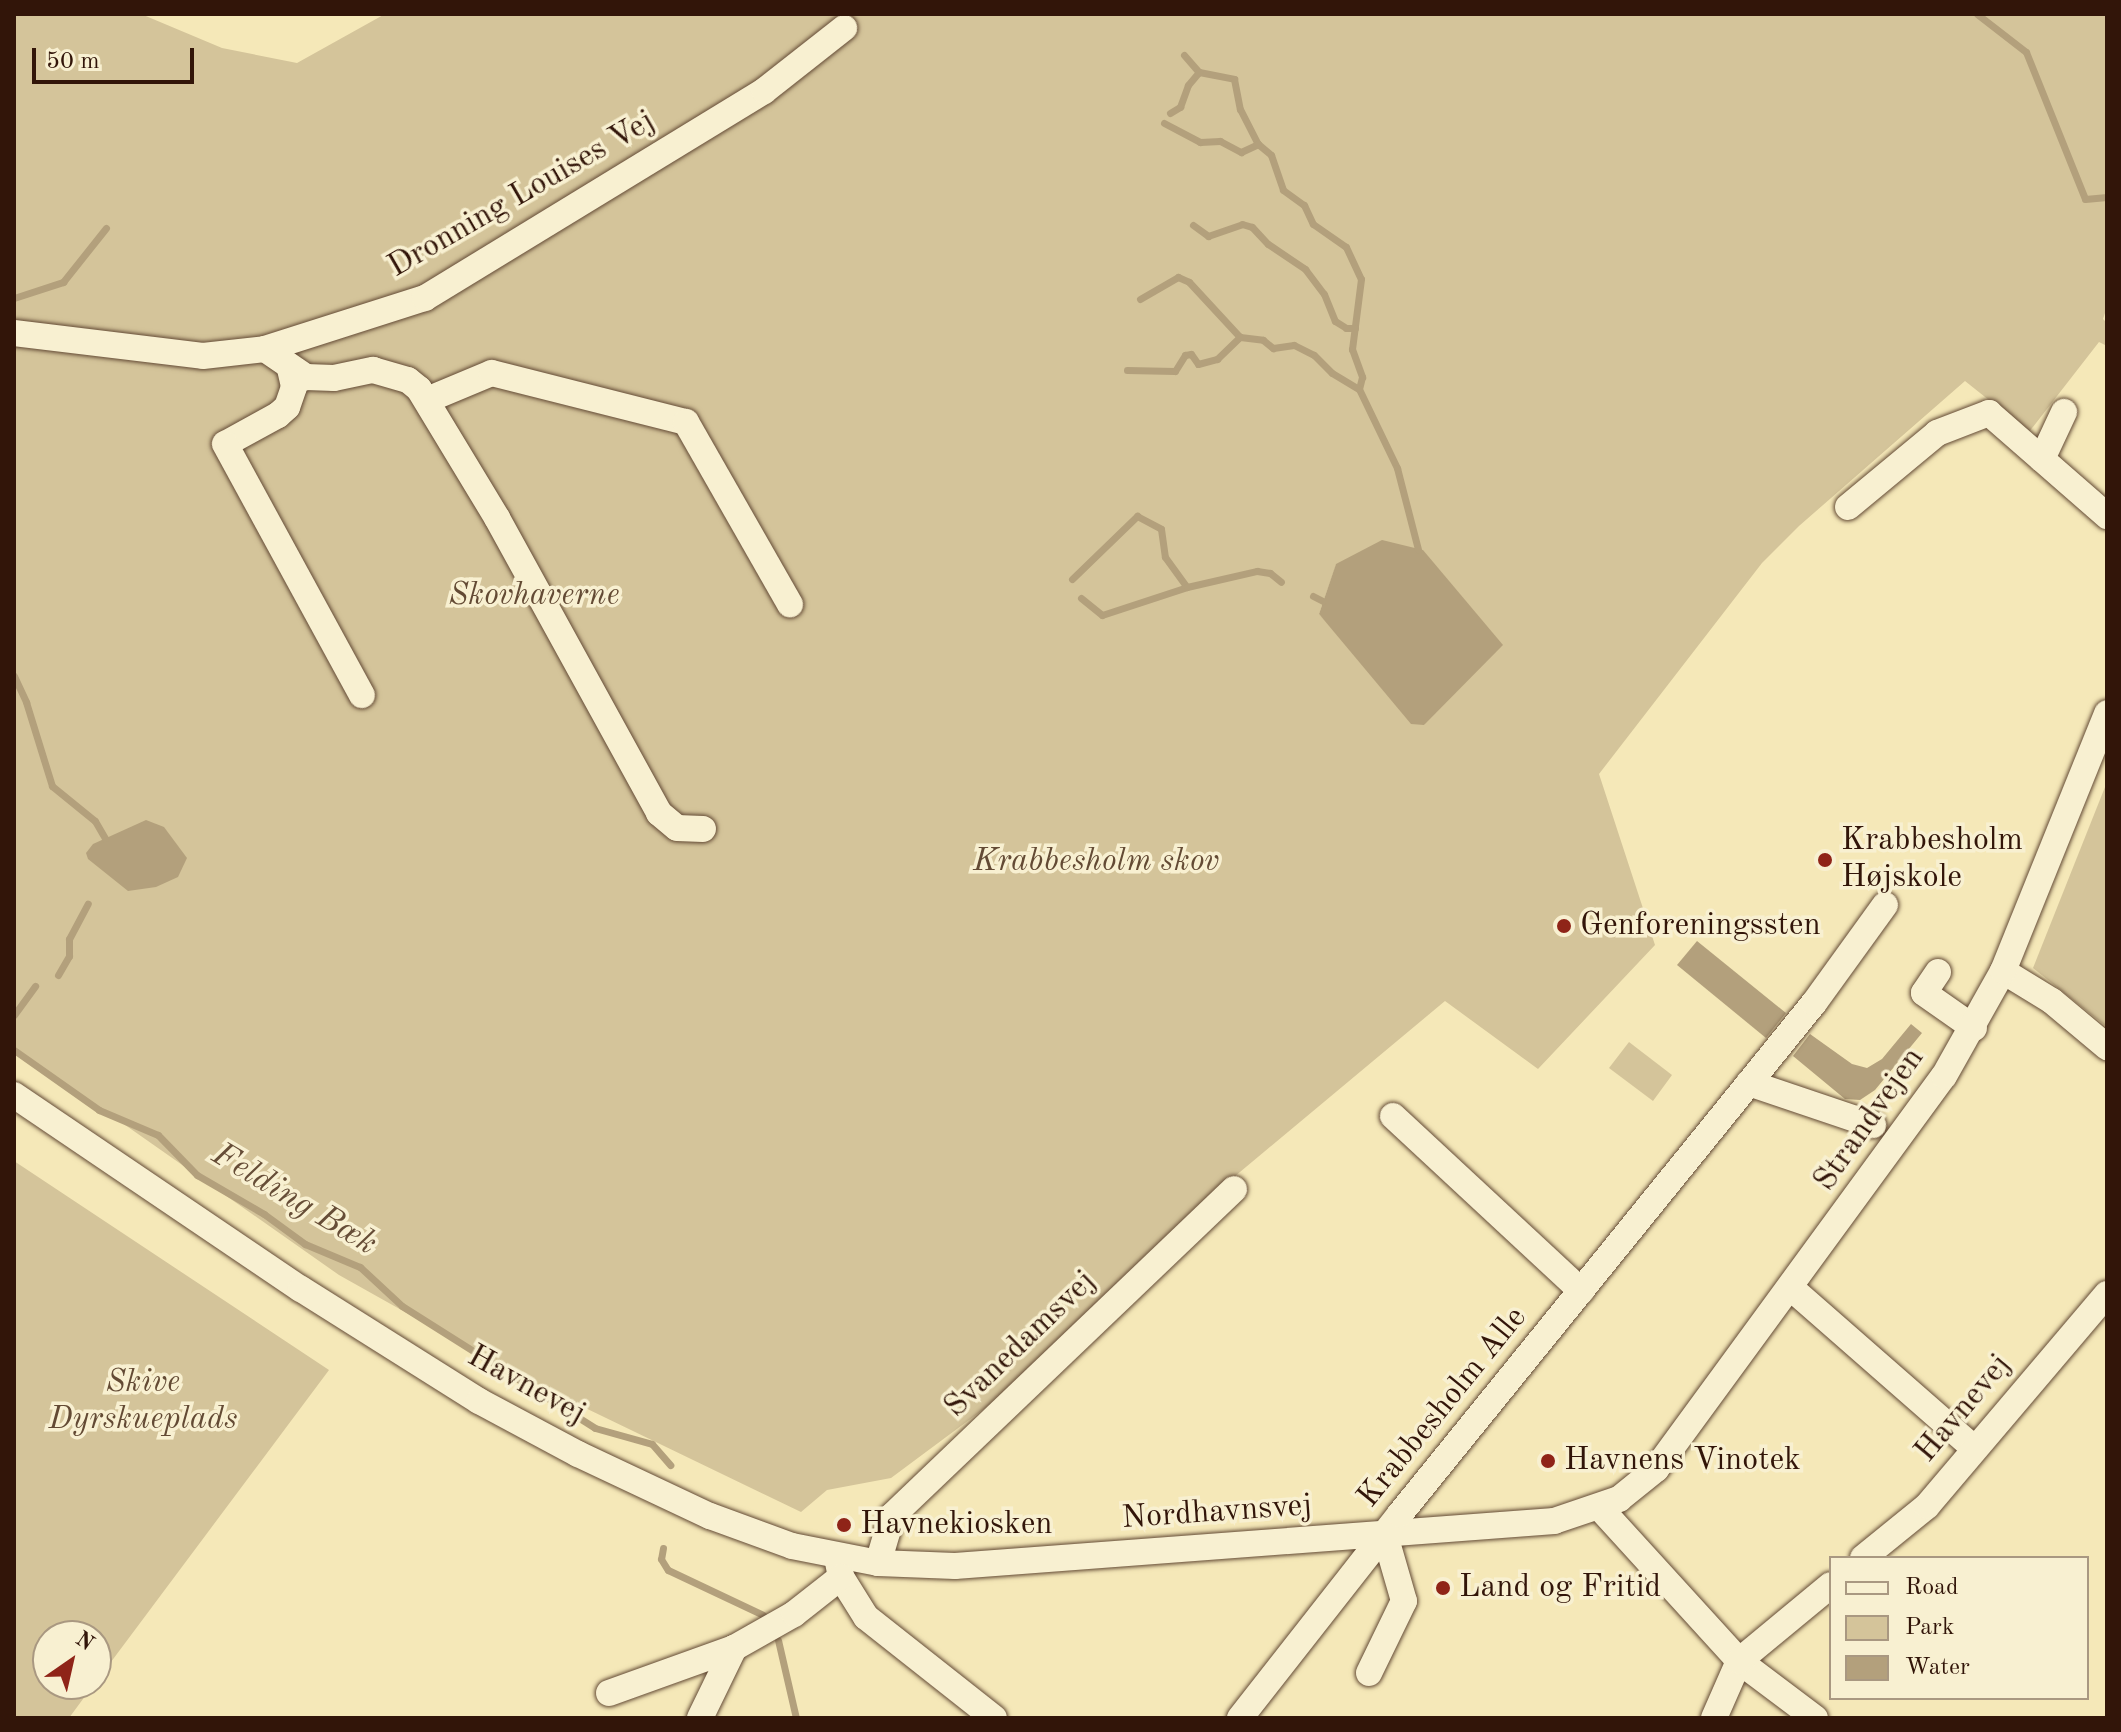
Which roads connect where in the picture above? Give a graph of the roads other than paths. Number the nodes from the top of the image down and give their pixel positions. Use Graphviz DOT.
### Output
graph roads {
  1 [pos="844,28"];
  2 [pos="14,333"];
  3 [pos="265,349"];
  4 [pos="290,369"];
  5 [pos="427,400"];
  6 [pos="2064,412"];
  7 [pos="2042,459"];
  8 [pos="1848,507"];
  9 [pos="2107,516"];
  10 [pos="790,604"];
  11 [pos="362,695"];
  12 [pos="2107,713"];
  13 [pos="703,829"];
  14 [pos="1885,905"];
  15 [pos="2003,971"];
  16 [pos="1938,972"];
  17 [pos="1974,1028"];
  18 [pos="2107,1047"];
  19 [pos="1749,1083"];
  20 [pos="14,1095"];
  21 [pos="1393,1116"];
  22 [pos="1873,1125"];
  23 [pos="1234,1189"];
  24 [pos="1791,1288"];
  25 [pos="1581,1291"];
  26 [pos="2107,1294"];
  27 [pos="1975,1449"];
  28 [pos="1600,1508"];
  29 [pos="1385,1535"];
  30 [pos="1865,1556"];
  31 [pos="878,1563"];
  32 [pos="839,1567"];
  33 [pos="1829,1587"];
  34 [pos="734,1648"];
  35 [pos="1739,1661"];
  36 [pos="1369,1673"];
  37 [pos="609,1693"];
  38 [pos="700,1718"];
  39 [pos="994,1718"];
  40 [pos="1240,1718"];
  41 [pos="1714,1718"];
  42 [pos="1815,1718"];
  1 -- 3 [label="street, Dronning Louises Vej"];
  2 -- 3 [label="street, Dronning Louises Vej"];
  3 -- 4 [label="street"];
  4 -- 5 [label="street"];
  4 -- 11 [label="street"];
  5 -- 10 [label="street"];
  5 -- 13 [label="street"];
  6 -- 7 [label="street"];
  7 -- 8 [label="street"];
  7 -- 9 [label="street"];
  12 -- 15 [label="street, Strandvejen"];
  14 -- 19 [label="street, Krabbesholm Alle"];
  15 -- 17 [label="street, Strandvejen"];
  15 -- 18 [label="street"];
  16 -- 17 [label="street"];
  17 -- 24 [label="street, Strandvejen"];
  19 -- 22 [label="street"];
  19 -- 25 [label="street, Krabbesholm Alle"];
  20 -- 32 [label="street, Havnevej"];
  21 -- 25 [label="street"];
  23 -- 31 [label="street, Svanedamsvej"];
  24 -- 27 [label="street"];
  24 -- 28 [label="street, Strandvejen"];
  25 -- 29 [label="street, Krabbesholm Alle"];
  26 -- 27 [label="street, Havnevej"];
  27 -- 30 [label="street, Havnevej"];
  28 -- 29 [label="street, Nordhavnsvej"];
  28 -- 35 [label="street"];
  29 -- 31 [label="street, Nordhavnsvej"];
  29 -- 36 [label="street"];
  29 -- 40 [label="street, Krabbesholm Alle"];
  31 -- 32 [label="street, Nordhavnsvej"];
  32 -- 34 [label="street"];
  32 -- 39 [label="street"];
  33 -- 35 [label="street"];
  34 -- 37 [label="street"];
  34 -- 38 [label="street"];
  35 -- 41 [label="street"];
  35 -- 42 [label="street"];
}
